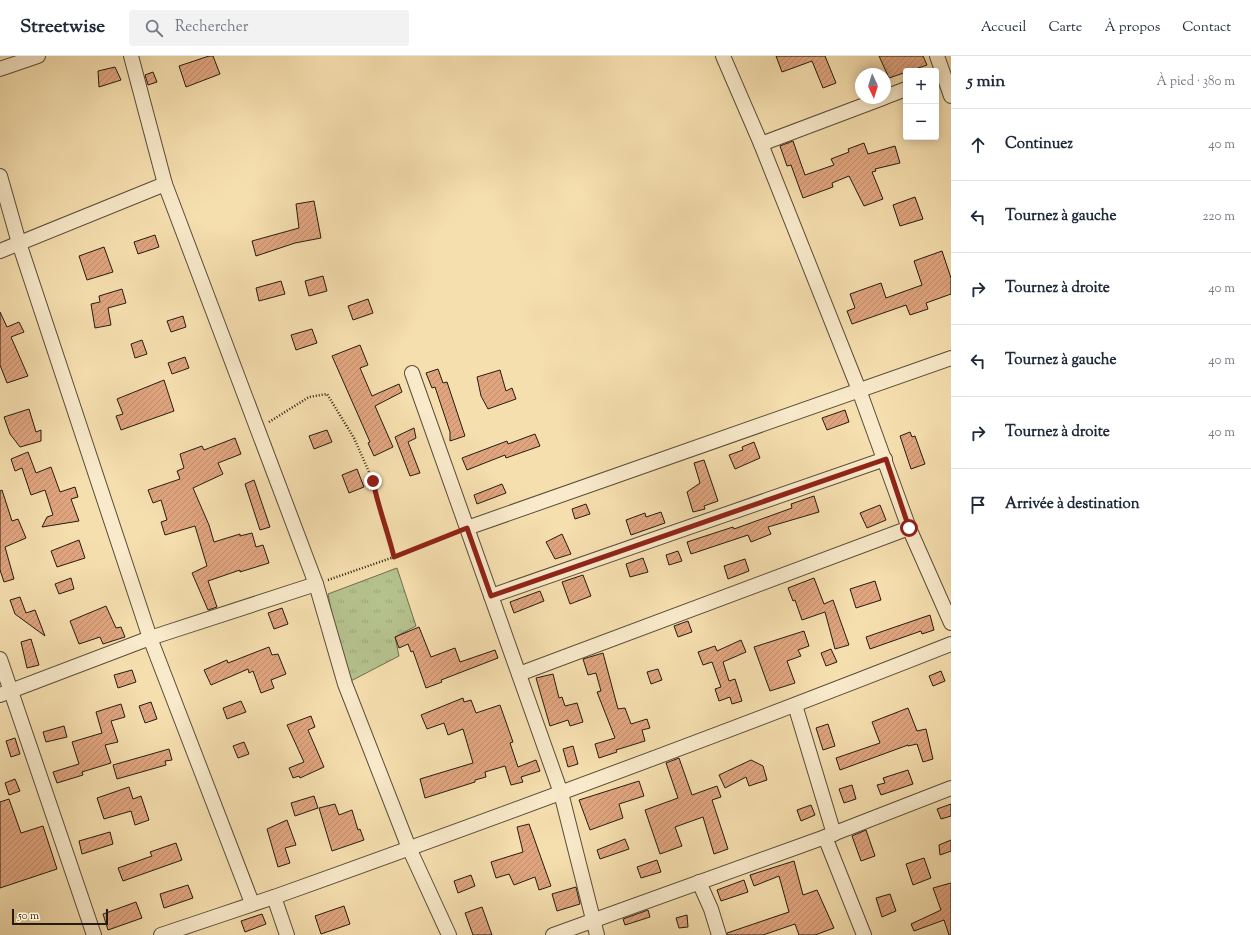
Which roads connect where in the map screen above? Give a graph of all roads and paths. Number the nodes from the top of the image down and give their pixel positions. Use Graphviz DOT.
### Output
graph roads {
  1 [pos="38,56"];
  2 [pos="131,56"];
  3 [pos="723,56"];
  4 [pos="937,56"];
  5 [pos="0,69"];
  6 [pos="944,75"];
  7 [pos="903,91"];
  8 [pos="891,95"];
  9 [pos="951,96"];
  10 [pos="868,104"];
  11 [pos="761,144"];
  12 [pos="0,176"];
  13 [pos="166,184"];
  14 [pos="19,243"];
  15 [pos="0,251"];
  16 [pos="951,358"];
  17 [pos="412,374"];
  18 [pos="859,390"];
  19 [pos="258,429"];
  20 [pos="886,459"];
  21 [pos="467,528"];
  22 [pos="909,528"];
  23 [pos="394,557"];
  24 [pos="316,584"];
  25 [pos="491,596"];
  26 [pos="951,623"];
  27 [pos="150,638"];
  28 [pos="951,644"];
  29 [pos="0,659"];
  30 [pos="519,674"];
  31 [pos="5,693"];
  32 [pos="795,705"];
  33 [pos="951,788"];
  34 [pos="561,793"];
  35 [pos="830,835"];
  36 [pos="409,848"];
  37 [pos="700,882"];
  38 [pos="274,897"];
  39 [pos="252,903"];
  40 [pos="592,921"];
  41 [pos="94,935"];
  42 [pos="161,935"];
  43 [pos="287,935"];
  44 [pos="449,935"];
  45 [pos="553,935"];
  46 [pos="597,935"];
  47 [pos="719,935"];
  48 [pos="864,935"];
  1 -- 5 [label="street"];
  2 -- 13 [label="street"];
  3 -- 11 [label="street"];
  4 -- 6 [label="street"];
  6 -- 9 [label="street"];
  7 -- 8 [label="street"];
  10 -- 11 [label="street"];
  11 -- 18 [label="street"];
  12 -- 14 [label="street"];
  13 -- 14 [label="street"];
  13 -- 19 [label="street"];
  14 -- 15 [label="street"];
  14 -- 27 [label="street"];
  16 -- 18 [label="street"];
  17 -- 21 [label="street"];
  18 -- 20 [label="street"];
  18 -- 21 [label="street"];
  19 -- 23 [label="path"];
  19 -- 24 [label="street"];
  20 -- 22 [label="street"];
  20 -- 25 [label="street"];
  21 -- 23 [label="path"];
  21 -- 25 [label="street"];
  22 -- 26 [label="street"];
  22 -- 30 [label="street"];
  23 -- 24 [label="path"];
  24 -- 27 [label="street"];
  24 -- 36 [label="street"];
  25 -- 30 [label="street"];
  27 -- 31 [label="street"];
  27 -- 39 [label="street"];
  28 -- 32 [label="street"];
  29 -- 31 [label="street"];
  30 -- 34 [label="street"];
  31 -- 41 [label="street"];
  32 -- 34 [label="street"];
  32 -- 35 [label="street"];
  33 -- 35 [label="street"];
  34 -- 36 [label="street"];
  34 -- 40 [label="street"];
  35 -- 37 [label="street"];
  35 -- 48 [label="street"];
  36 -- 38 [label="street"];
  36 -- 44 [label="street"];
  37 -- 40 [label="street"];
  37 -- 47 [label="street"];
  38 -- 39 [label="street"];
  38 -- 43 [label="street"];
  39 -- 42 [label="street"];
  40 -- 45 [label="street"];
  40 -- 46 [label="street"];
}
